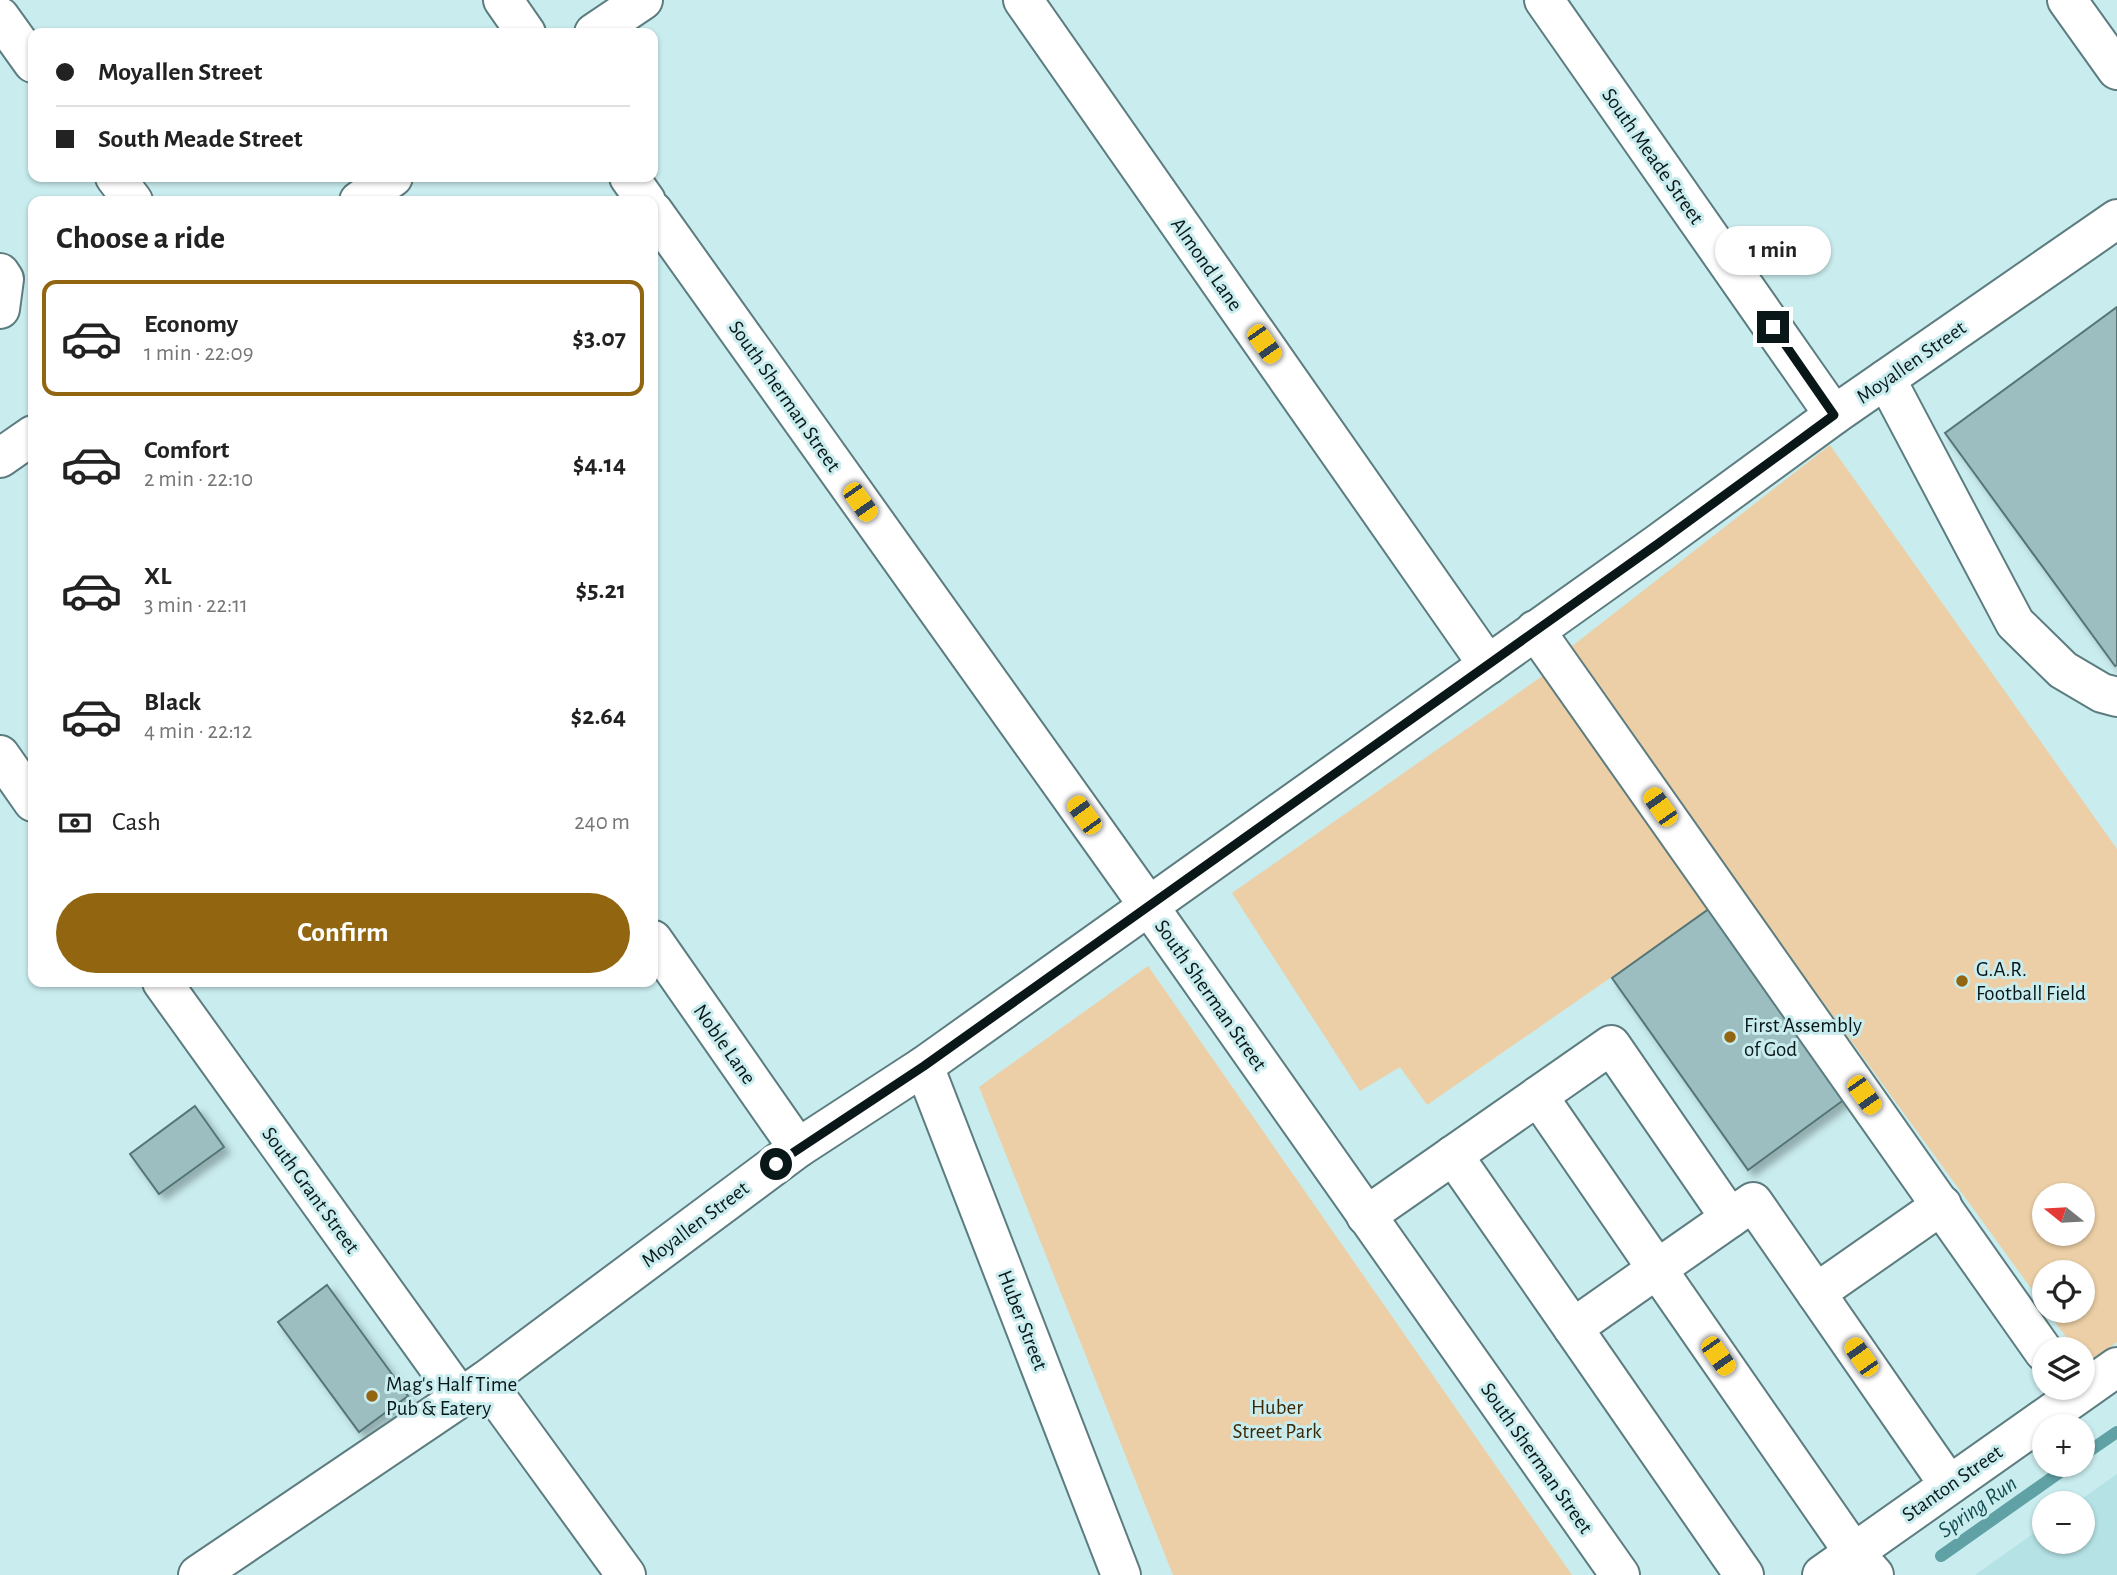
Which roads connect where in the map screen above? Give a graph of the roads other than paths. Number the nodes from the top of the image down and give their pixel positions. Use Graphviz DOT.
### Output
graph roads {
  1 [pos="503,0"];
  2 [pos="643,0"];
  3 [pos="1023,0"];
  4 [pos="1544,0"];
  5 [pos="2067,0"];
  6 [pos="0,17"];
  7 [pos="523,28"];
  8 [pos="601,28"];
  9 [pos="28,56"];
  10 [pos="2117,70"];
  11 [pos="386,182"];
  12 [pos="366,196"];
  13 [pos="658,218"];
  14 [pos="2117,219"];
  15 [pos="0,273"];
  16 [pos="0,309"];
  17 [pos="1886,379"];
  18 [pos="1834,415"];
  19 [pos="28,438"];
  20 [pos="0,458"];
  21 [pos="1535,630"];
  22 [pos="1488,665"];
  23 [pos="2117,697"];
  24 [pos="0,755"];
  25 [pos="28,795"];
  26 [pos="1147,905"];
  27 [pos="658,947"];
  28 [pos="166,987"];
  29 [pos="924,1066"];
  30 [pos="1538,1096"];
  31 [pos="798,1148"];
  32 [pos="1453,1155"];
  33 [pos="1942,1205"];
  34 [pos="1366,1216"];
  35 [pos="1730,1218"];
  36 [pos="1657,1269"];
  37 [pos="1816,1293"];
  38 [pos="1573,1328"];
  39 [pos="2034,1337"];
  40 [pos="2117,1367"];
  41 [pos="2095,1379"];
  42 [pos="473,1389"];
  43 [pos="2061,1400"];
  44 [pos="1949,1485"];
  45 [pos="1864,1564"];
  46 [pos="198,1575"];
  47 [pos="626,1575"];
  48 [pos="1121,1575"];
  49 [pos="1620,1575"];
  50 [pos="1744,1575"];
  51 [pos="1822,1575"];
  1 -- 7 [label="street"];
  2 -- 8 [label="street"];
  3 -- 22 [label="street, Almond Lane"];
  4 -- 18 [label="street, South Meade Street"];
  5 -- 10 [label="street"];
  6 -- 9 [label="street"];
  11 -- 12 [label="street"];
  13 -- 26 [label="street, South Sherman Street"];
  14 -- 17 [label="street, Moyallen Street"];
  15 -- 16 [label="street"];
  17 -- 18 [label="street, Moyallen Street"];
  17 -- 23 [label="street"];
  18 -- 21 [label="street, Moyallen Street"];
  19 -- 20 [label="street"];
  21 -- 22 [label="street, Moyallen Street"];
  21 -- 33 [label="street"];
  22 -- 26 [label="street, Moyallen Street"];
  24 -- 25 [label="street"];
  26 -- 29 [label="street, Moyallen Street"];
  26 -- 34 [label="street, South Sherman Street"];
  27 -- 31 [label="street, Noble Lane"];
  28 -- 42 [label="street, South Grant Street"];
  29 -- 31 [label="street, Moyallen Street"];
  29 -- 48 [label="street, Huber Street"];
  30 -- 32 [label="street"];
  30 -- 35 [label="street"];
  30 -- 36 [label="street"];
  31 -- 42 [label="street, Moyallen Street"];
  32 -- 34 [label="street"];
  32 -- 38 [label="street"];
  33 -- 37 [label="street"];
  33 -- 39 [label="street"];
  34 -- 49 [label="street, South Sherman Street"];
  35 -- 36 [label="street"];
  35 -- 37 [label="street"];
  36 -- 38 [label="street"];
  36 -- 45 [label="street"];
  37 -- 44 [label="street"];
  38 -- 50 [label="street"];
  40 -- 41 [label="street, Stanton Street"];
  42 -- 46 [label="street, Moyallen Street"];
  42 -- 47 [label="street, South Grant Street"];
  43 -- 44 [label="street, Stanton Street"];
  44 -- 45 [label="street, Stanton Street"];
  45 -- 51 [label="street, Stanton Street"];
}
